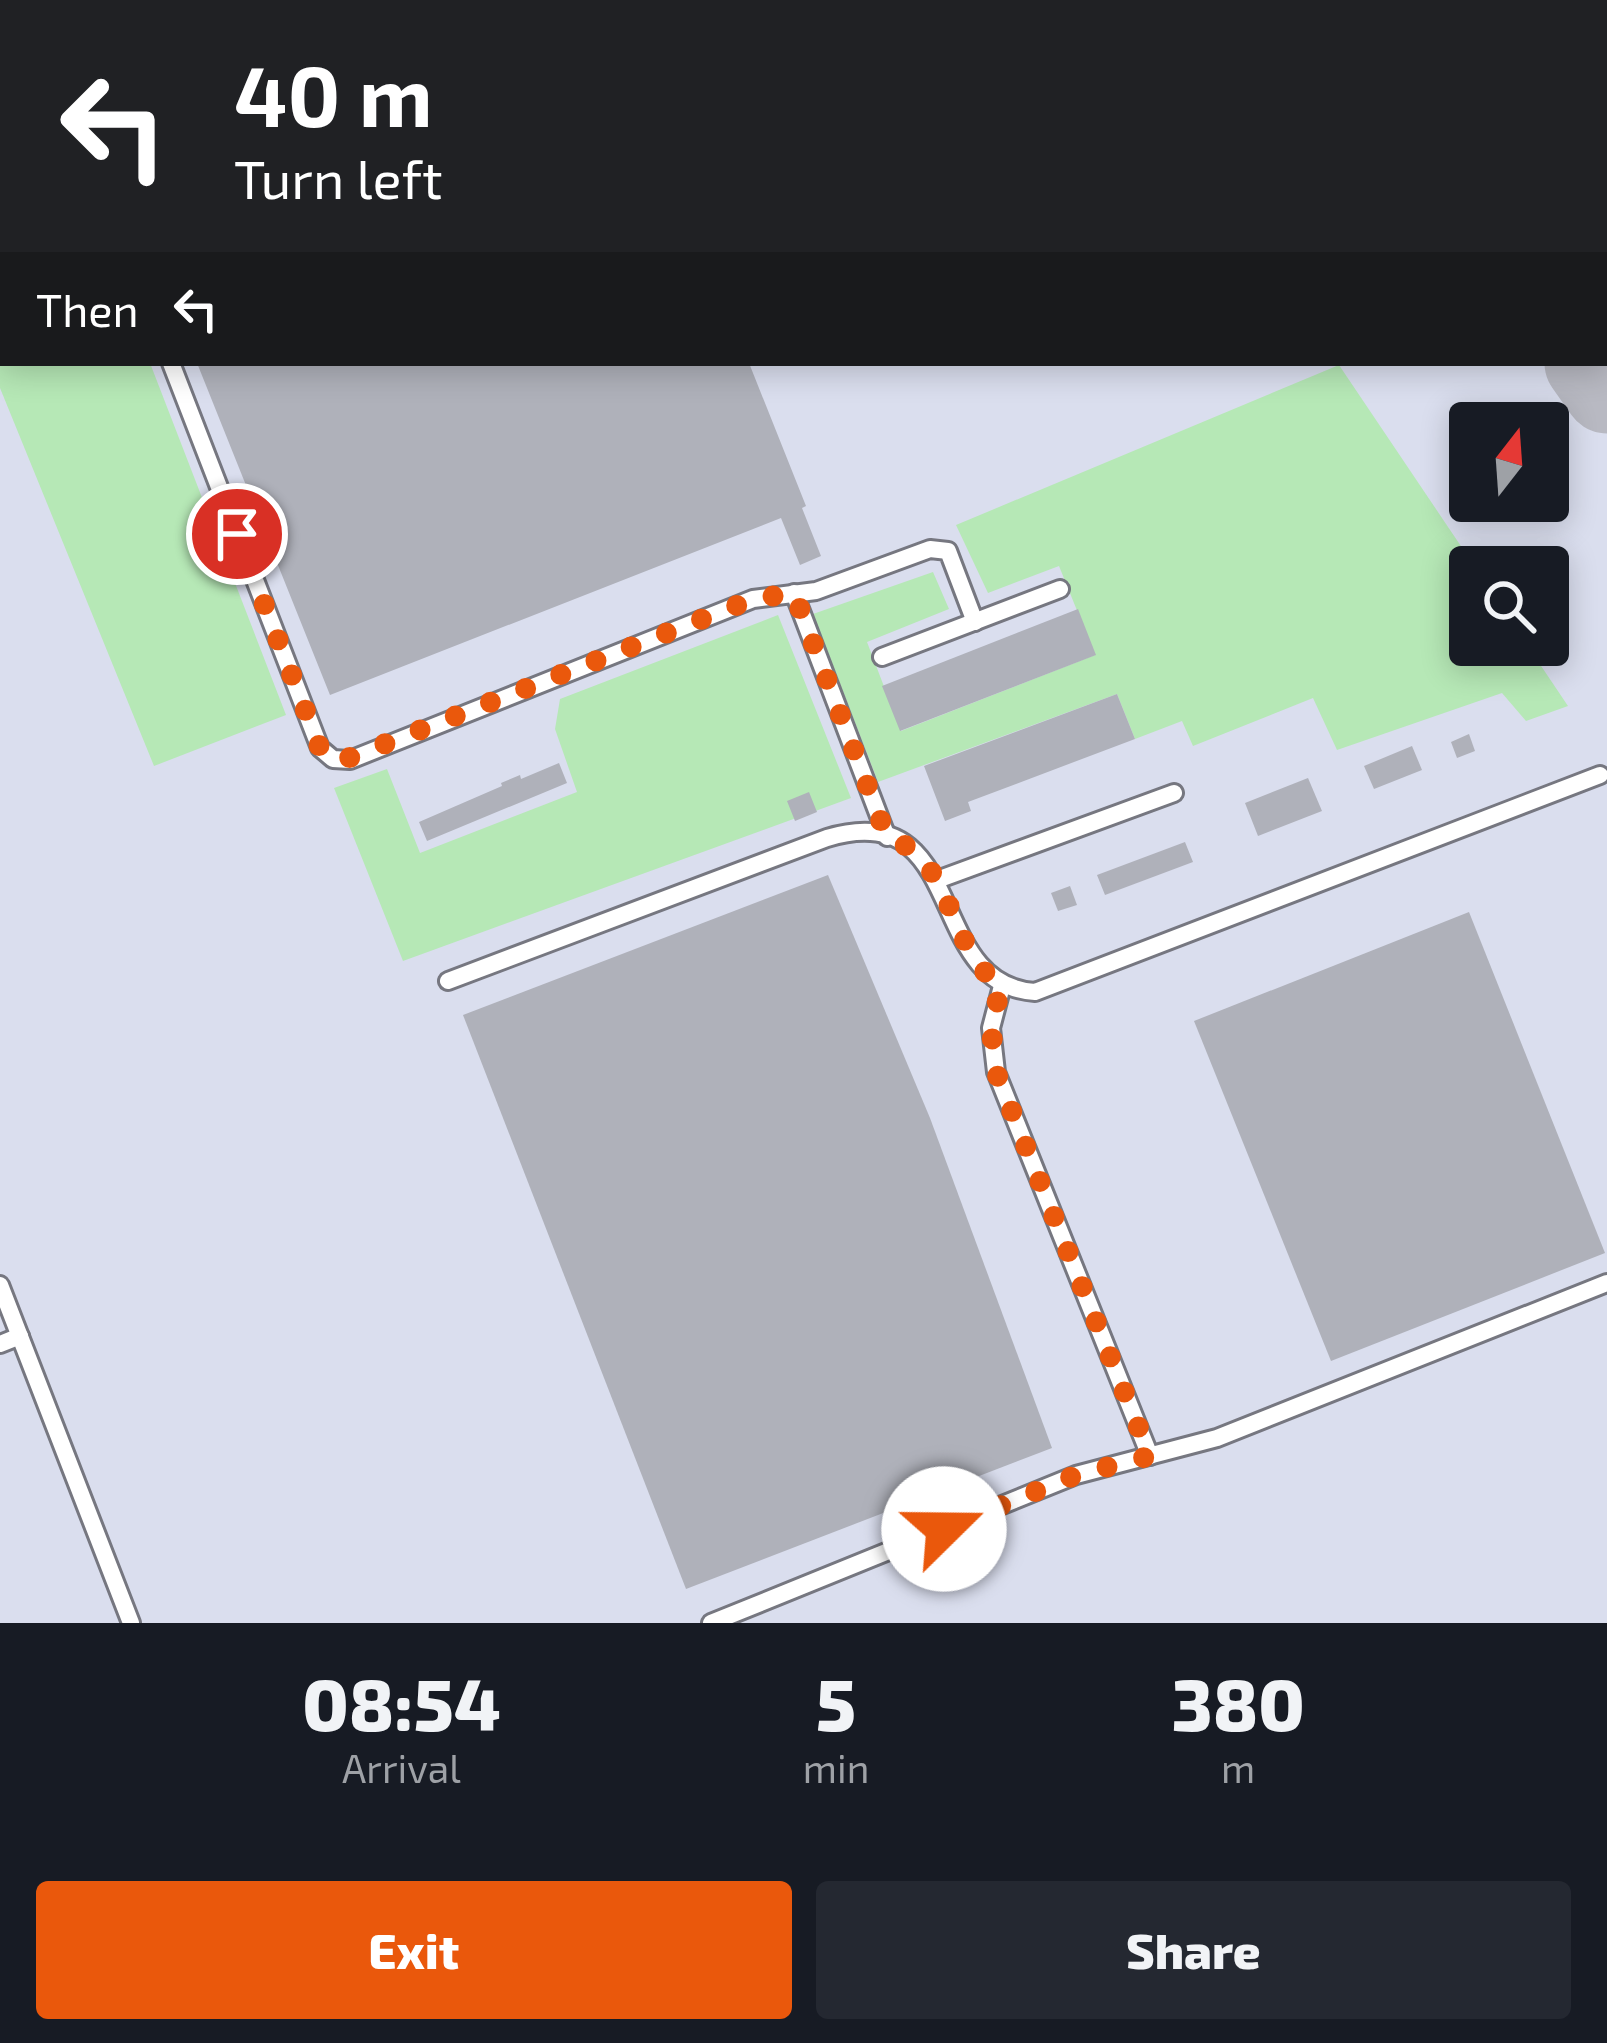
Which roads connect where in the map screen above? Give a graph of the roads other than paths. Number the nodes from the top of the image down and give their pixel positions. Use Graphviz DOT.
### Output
graph roads {
  1 [pos="172,366"];
  2 [pos="1060,589"];
  3 [pos="794,593"];
  4 [pos="975,622"];
  5 [pos="882,658"];
  6 [pos="1600,775"];
  7 [pos="1174,793"];
  8 [pos="887,837"];
  9 [pos="938,880"];
  10 [pos="448,980"];
  11 [pos="1001,986"];
  12 [pos="1607,1282"];
  13 [pos="0,1285"];
  14 [pos="20,1336"];
  15 [pos="0,1344"];
  16 [pos="1150,1456"];
  17 [pos="130,1623"];
  18 [pos="711,1623"];
  1 -- 3 [label="lane"];
  2 -- 4 [label="lane"];
  3 -- 4 [label="lane"];
  3 -- 8 [label="lane"];
  4 -- 5 [label="lane"];
  6 -- 11 [label="lane"];
  7 -- 9 [label="lane"];
  8 -- 9 [label="lane"];
  8 -- 10 [label="lane"];
  9 -- 11 [label="lane"];
  11 -- 16 [label="lane"];
  12 -- 16 [label="lane"];
  13 -- 14 [label="lane"];
  14 -- 15 [label="lane"];
  14 -- 17 [label="lane"];
  16 -- 18 [label="lane"];
}
